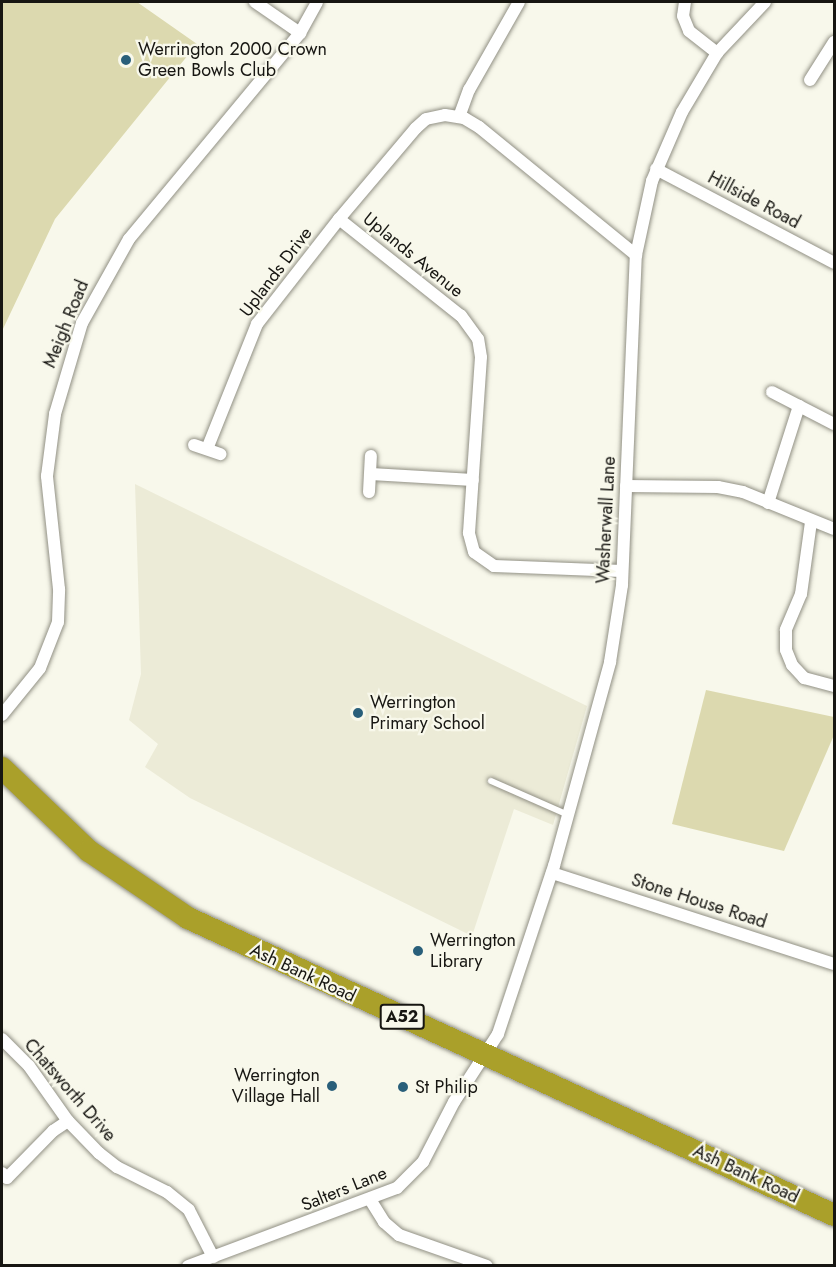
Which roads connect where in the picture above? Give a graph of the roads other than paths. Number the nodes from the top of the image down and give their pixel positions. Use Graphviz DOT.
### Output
graph roads {
  1 [pos="255,2"];
  2 [pos="318,2"];
  3 [pos="519,2"];
  4 [pos="685,2"];
  5 [pos="765,2"];
  6 [pos="300,33"];
  7 [pos="834,42"];
  8 [pos="717,53"];
  9 [pos="810,80"];
  10 [pos="459,117"];
  11 [pos="656,169"];
  12 [pos="339,219"];
  13 [pos="636,255"];
  14 [pos="834,263"];
  15 [pos="772,392"];
  16 [pos="799,406"];
  17 [pos="834,424"];
  18 [pos="194,445"];
  19 [pos="207,449"];
  20 [pos="220,454"];
  21 [pos="371,456"];
  22 [pos="371,474"];
  23 [pos="472,480"];
  24 [pos="626,486"];
  25 [pos="369,492"];
  26 [pos="768,503"];
  27 [pos="811,522"];
  28 [pos="834,529"];
  29 [pos="622,572"];
  30 [pos="834,686"];
  31 [pos="2,715"];
  32 [pos="2,768"];
  33 [pos="491,781"];
  34 [pos="569,816"];
  35 [pos="552,873"];
  36 [pos="834,960"];
  37 [pos="2,1039"];
  38 [pos="485,1055"];
  39 [pos="68,1121"];
  40 [pos="2,1173"];
  41 [pos="371,1201"];
  42 [pos="834,1215"];
  43 [pos="213,1257"];
  44 [pos="482,1265"];
  45 [pos="188,1266"];
  1 -- 6 [label="street"];
  2 -- 6 [label="street, Meigh Road"];
  3 -- 10 [label="street"];
  4 -- 8 [label="street"];
  5 -- 8 [label="street, Washerwall Lane"];
  6 -- 31 [label="street, Meigh Road"];
  7 -- 9 [label="street"];
  8 -- 11 [label="street, Washerwall Lane"];
  10 -- 12 [label="street, Uplands Avenue"];
  10 -- 13 [label="street"];
  11 -- 13 [label="street, Washerwall Lane"];
  11 -- 14 [label="street, Hillside Road"];
  12 -- 19 [label="street, Uplands Drive"];
  12 -- 23 [label="street, Uplands Avenue"];
  13 -- 24 [label="street, Washerwall Lane"];
  15 -- 16 [label="street"];
  16 -- 17 [label="street"];
  16 -- 26 [label="street"];
  18 -- 19 [label="street"];
  19 -- 20 [label="street"];
  21 -- 22 [label="street"];
  22 -- 23 [label="street"];
  22 -- 25 [label="street"];
  23 -- 29 [label="street, Uplands Avenue"];
  24 -- 26 [label="street"];
  24 -- 29 [label="street, Washerwall Lane"];
  26 -- 27 [label="street"];
  27 -- 28 [label="street"];
  27 -- 30 [label="street"];
  29 -- 34 [label="street, Washerwall Lane"];
  32 -- 38 [label="highway, Ash Bank Road / A52"];
  33 -- 34 [label="lane"];
  34 -- 35 [label="street, Washerwall Lane"];
  35 -- 36 [label="street, Stone House Road"];
  35 -- 38 [label="street, Washerwall Lane"];
  37 -- 39 [label="street, Chatsworth Drive"];
  38 -- 41 [label="street, Salters Lane"];
  38 -- 42 [label="highway, Ash Bank Road / A52"];
  39 -- 40 [label="street"];
  39 -- 43 [label="street, Chatsworth Drive"];
  41 -- 43 [label="street, Salters Lane"];
  41 -- 44 [label="street"];
  43 -- 45 [label="street, Salters Lane"];
}
